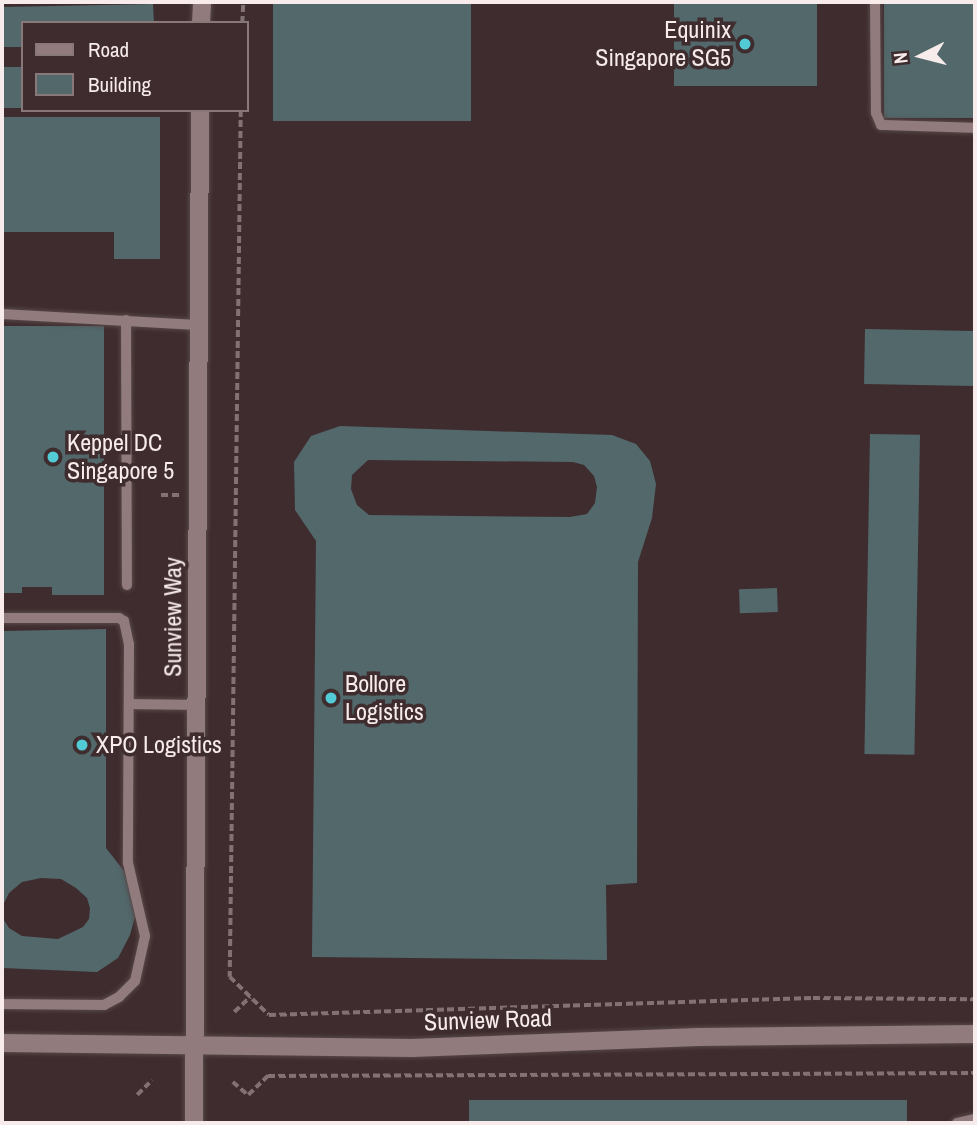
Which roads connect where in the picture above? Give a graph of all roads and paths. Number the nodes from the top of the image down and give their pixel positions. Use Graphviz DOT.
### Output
graph roads {
  1 [pos="202,2"];
  2 [pos="243,2"];
  3 [pos="875,2"];
  4 [pos="201,21"];
  5 [pos="242,21"];
  6 [pos="200,112"];
  7 [pos="241,112"];
  8 [pos="975,128"];
  9 [pos="2,314"];
  10 [pos="126,320"];
  11 [pos="197,325"];
  12 [pos="127,585"];
  13 [pos="2,618"];
  14 [pos="129,704"];
  15 [pos="198,705"];
  16 [pos="250,997"];
  17 [pos="975,999"];
  18 [pos="2,1004"];
  19 [pos="234,1012"];
  20 [pos="975,1034"];
  21 [pos="2,1043"];
  22 [pos="195,1044"];
  23 [pos="975,1073"];
  24 [pos="152,1080"];
  25 [pos="233,1082"];
  26 [pos="137,1095"];
  27 [pos="975,1119"];
  28 [pos="194,1123"];
  29 [pos="957,1123"];
  1 -- 4 [label="street"];
  2 -- 5 [label="path"];
  3 -- 8 [label="lane"];
  6 -- 11 [label="street, Sunview Way"];
  7 -- 16 [label="path"];
  9 -- 10 [label="lane"];
  10 -- 11 [label="lane"];
  10 -- 12 [label="lane"];
  11 -- 15 [label="street, Sunview Way"];
  13 -- 14 [label="lane"];
  14 -- 15 [label="lane"];
  14 -- 18 [label="lane"];
  15 -- 22 [label="street, Sunview Way"];
  16 -- 17 [label="path"];
  16 -- 19 [label="path"];
  20 -- 22 [label="street, Sunview Road"];
  21 -- 22 [label="street, Sunview Road"];
  22 -- 28 [label="street, Sunview Way"];
  23 -- 25 [label="path"];
  24 -- 26 [label="path"];
  27 -- 29 [label="lane"];
}
